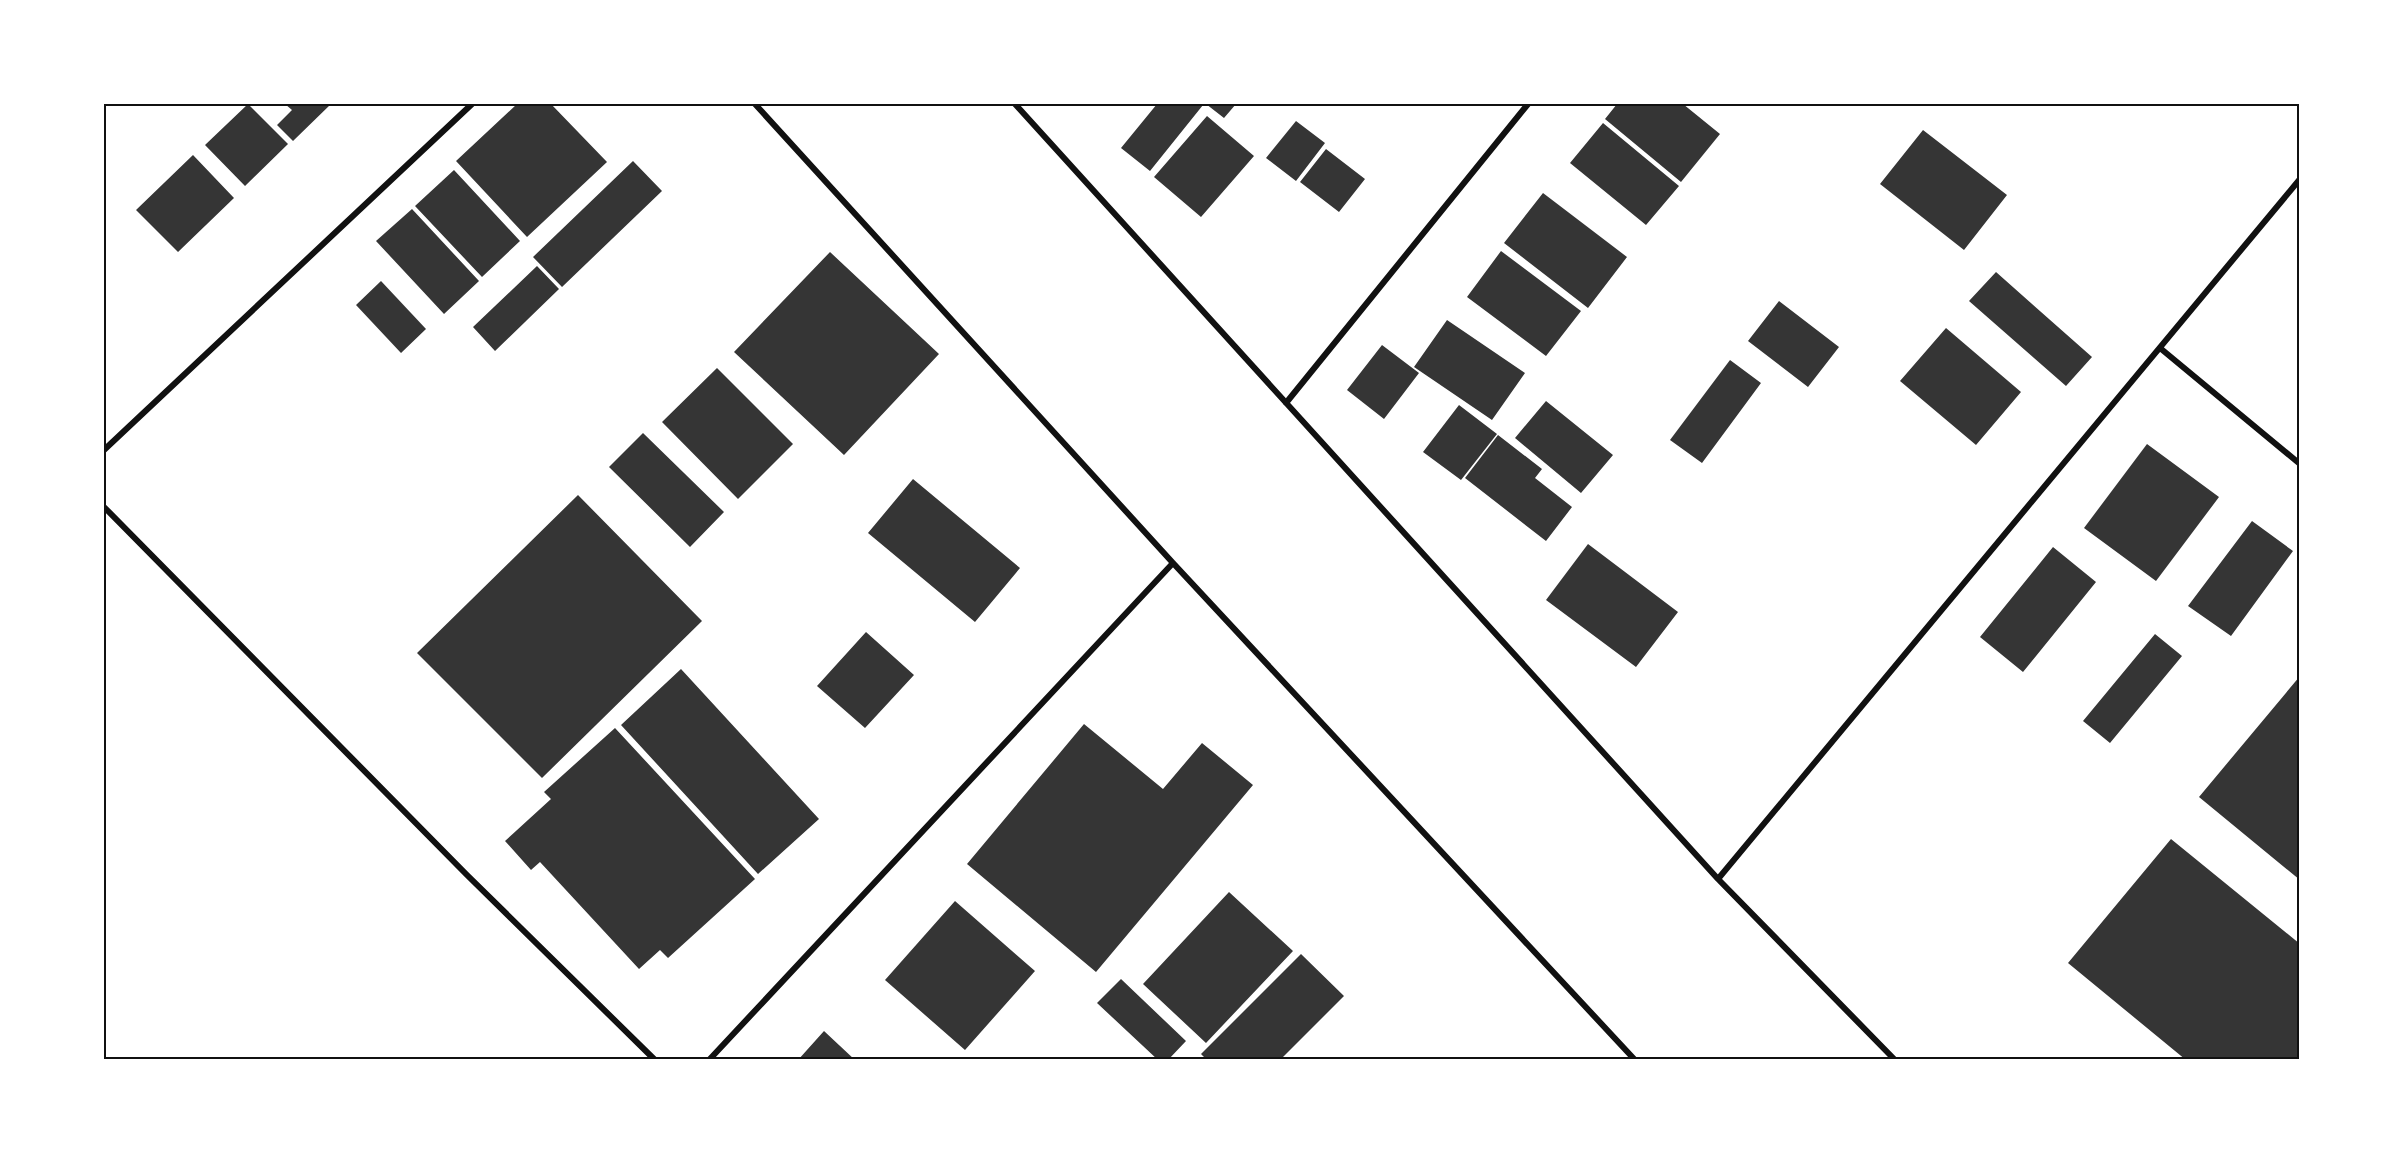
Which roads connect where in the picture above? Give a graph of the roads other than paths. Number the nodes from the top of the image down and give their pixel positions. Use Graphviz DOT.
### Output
graph roads {
  1 [pos="472,104"];
  2 [pos="755,104"];
  3 [pos="1015,104"];
  4 [pos="1528,104"];
  5 [pos="2300,179"];
  6 [pos="2160,348"];
  7 [pos="1286,403"];
  8 [pos="104,450"];
  9 [pos="2300,464"];
  10 [pos="104,507"];
  11 [pos="1173,563"];
  12 [pos="1718,879"];
  13 [pos="654,1059"];
  14 [pos="709,1059"];
  15 [pos="1635,1059"];
  16 [pos="1895,1059"];
  1 -- 8 [label="street"];
  2 -- 11 [label="street"];
  3 -- 7 [label="street"];
  4 -- 7 [label="street"];
  5 -- 6 [label="street"];
  6 -- 9 [label="street"];
  6 -- 12 [label="street"];
  7 -- 12 [label="street"];
  10 -- 13 [label="street"];
  11 -- 14 [label="street"];
  11 -- 15 [label="street"];
  12 -- 16 [label="street"];
}
